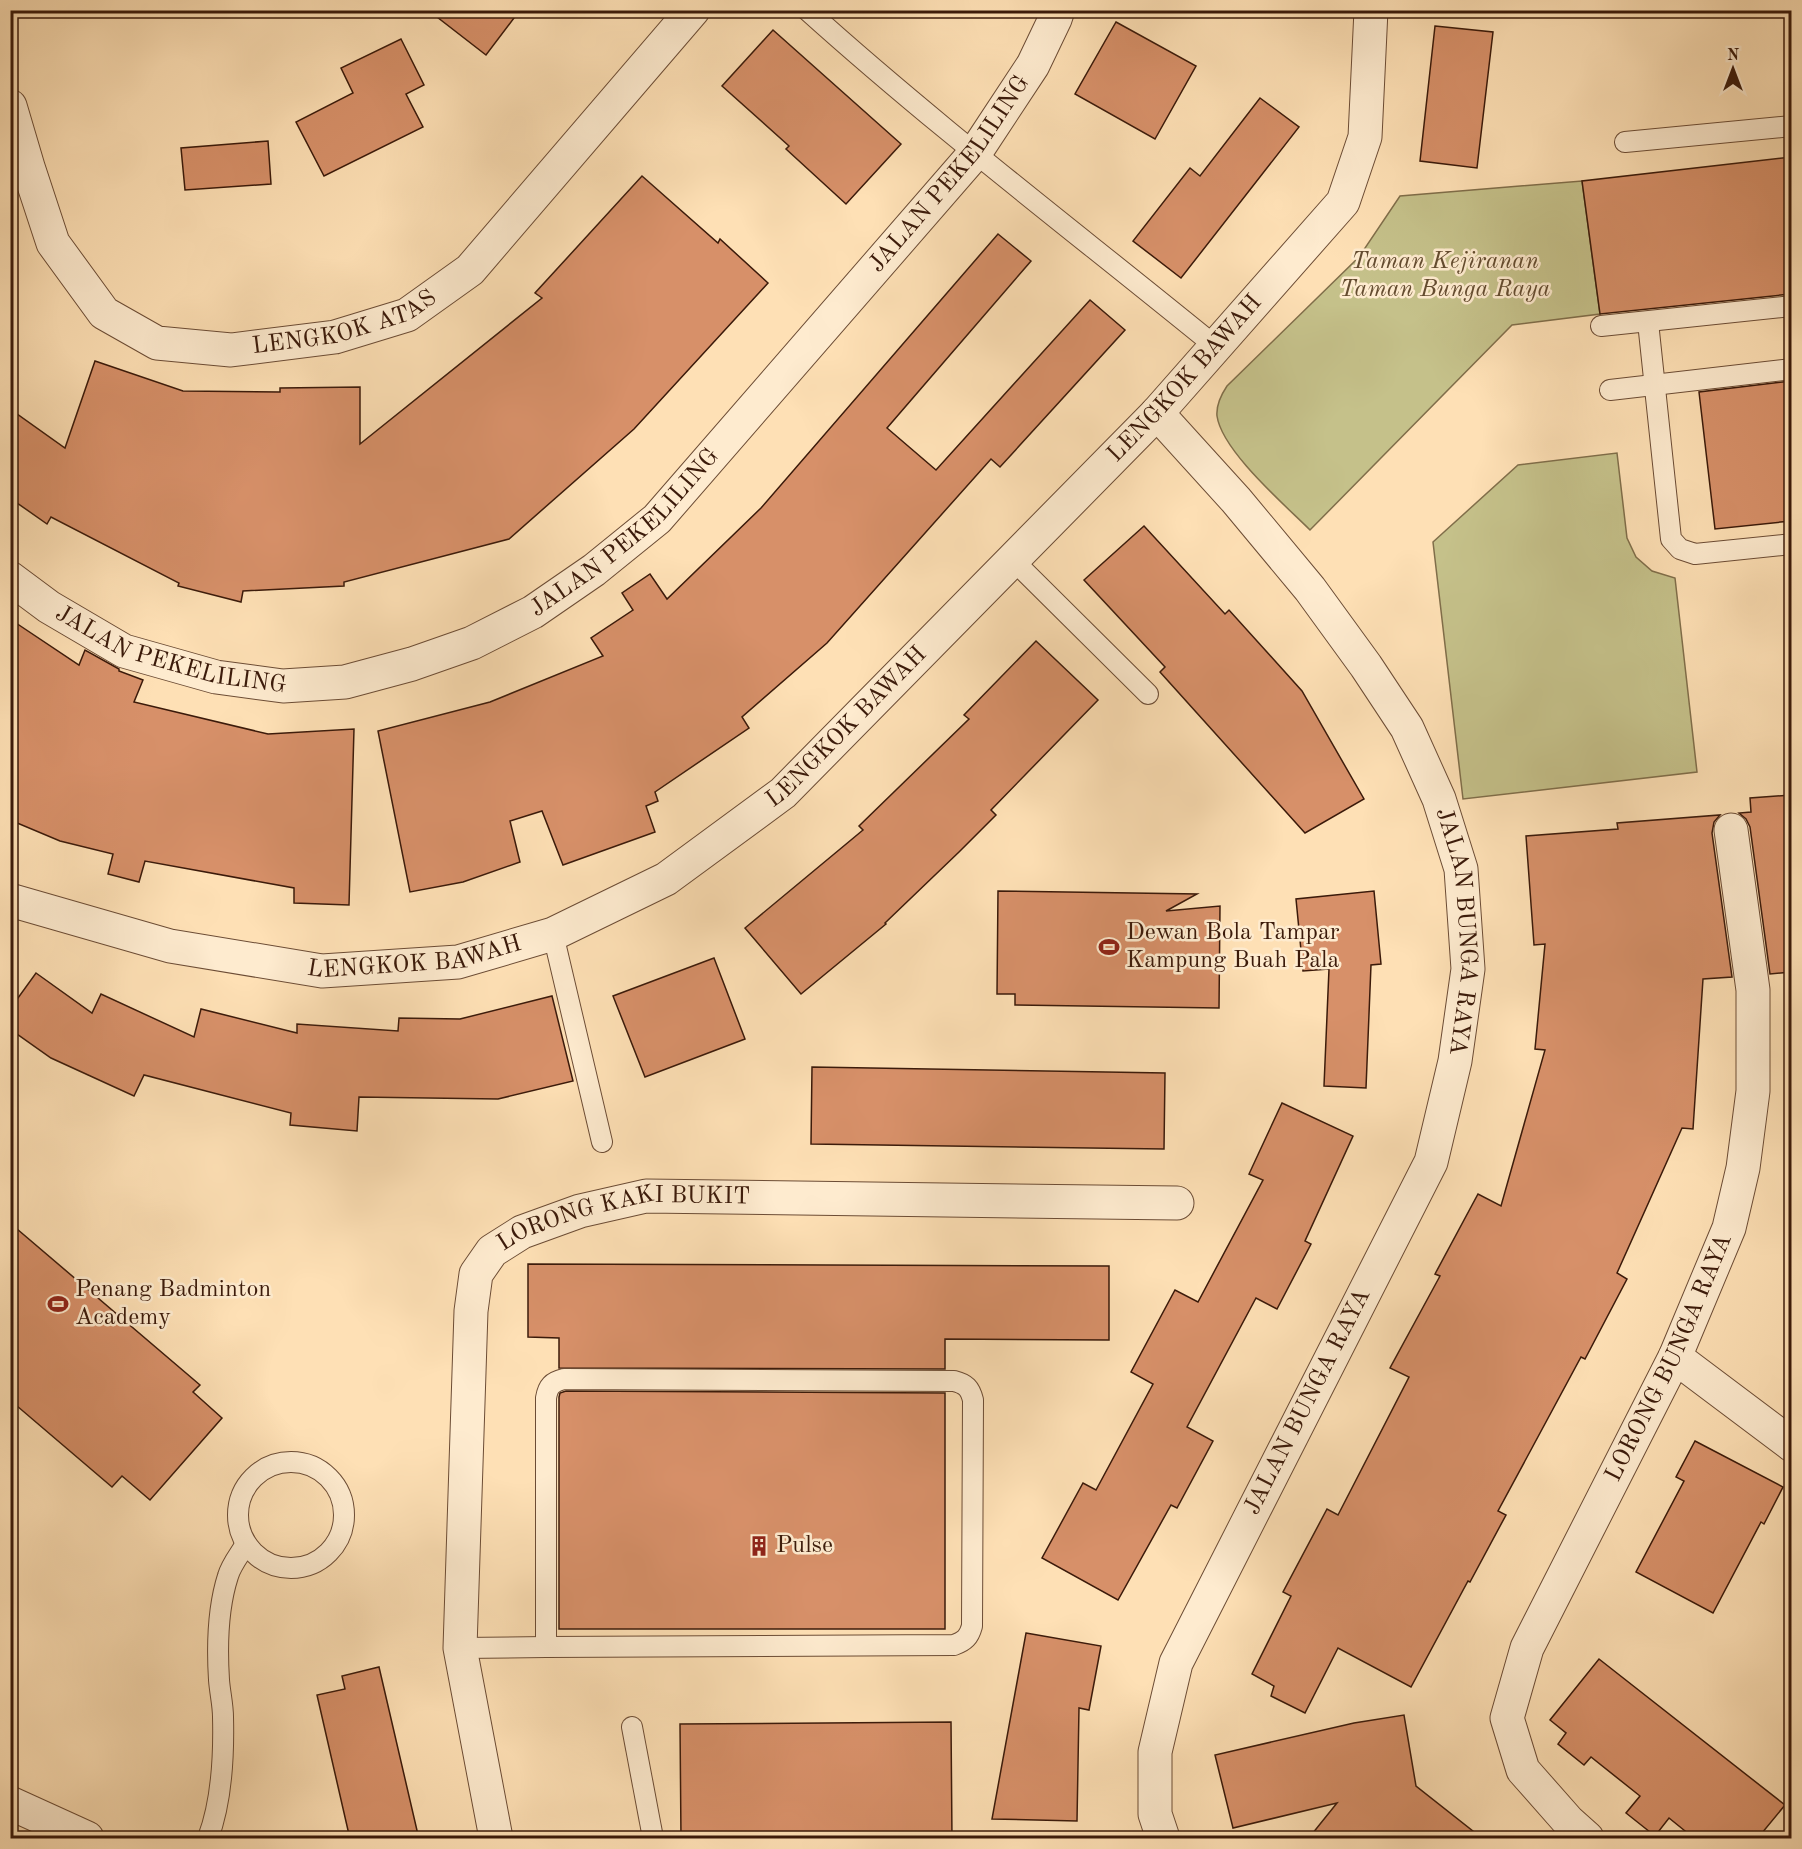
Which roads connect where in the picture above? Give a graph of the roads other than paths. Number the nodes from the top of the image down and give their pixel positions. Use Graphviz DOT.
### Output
graph roads {
  1 [pos="693,10"];
  2 [pos="807,10"];
  3 [pos="1058,10"];
  4 [pos="1371,10"];
  5 [pos="10,106"];
  6 [pos="1791,126"];
  7 [pos="1625,142"];
  8 [pos="975,153"];
  9 [pos="1791,306"];
  10 [pos="1648,322"];
  11 [pos="1601,326"];
  12 [pos="1215,346"];
  13 [pos="1791,369"];
  14 [pos="1653,386"];
  15 [pos="1610,390"];
  16 [pos="1157,413"];
  17 [pos="1791,544"];
  18 [pos="1013,560"];
  19 [pos="10,579"];
  20 [pos="1148,694"];
  21 [pos="1731,830"];
  22 [pos="10,900"];
  23 [pos="553,934"];
  24 [pos="602,1142"];
  25 [pos="1177,1203"];
  26 [pos="1675,1357"];
  27 [pos="1791,1445"];
  28 [pos="246,1544"];
  29 [pos="546,1647"];
  30 [pos="460,1648"];
  31 [pos="632,1727"];
  32 [pos="10,1803"];
  33 [pos="87,1839"];
  34 [pos="208,1839"];
  35 [pos="496,1839"];
  36 [pos="653,1839"];
  37 [pos="1163,1839"];
  38 [pos="1587,1839"];
  1 -- 5 [label="street, LENGKOK ATAS"];
  2 -- 8 [label="lane"];
  3 -- 8 [label="street, JALAN PEKELILING"];
  4 -- 12 [label="street, LENGKOK BAWAH"];
  6 -- 7 [label="lane"];
  8 -- 12 [label="lane"];
  8 -- 19 [label="street, JALAN PEKELILING"];
  9 -- 10 [label="lane"];
  10 -- 11 [label="lane"];
  10 -- 14 [label="lane"];
  12 -- 16 [label="street, LENGKOK BAWAH"];
  13 -- 14 [label="lane"];
  14 -- 15 [label="lane"];
  14 -- 17 [label="lane"];
  16 -- 18 [label="street, LENGKOK BAWAH"];
  16 -- 37 [label="street, JALAN BUNGA RAYA"];
  18 -- 20 [label="lane"];
  18 -- 23 [label="street, LENGKOK BAWAH"];
  21 -- 26 [label="street, LORONG BUNGA RAYA"];
  22 -- 23 [label="street, LENGKOK BAWAH"];
  23 -- 24 [label="lane"];
  25 -- 30 [label="street, LORONG KAKI BUKIT"];
  26 -- 27 [label="street"];
  26 -- 38 [label="street, LORONG BUNGA RAYA"];
  28 -- 28 [label="lane"];
  28 -- 34 [label="lane"];
  29 -- 29 [label="lane"];
  29 -- 30 [label="lane"];
  30 -- 35 [label="street, LORONG KAKI BUKIT"];
  31 -- 36 [label="lane"];
  32 -- 33 [label="street"];
}
